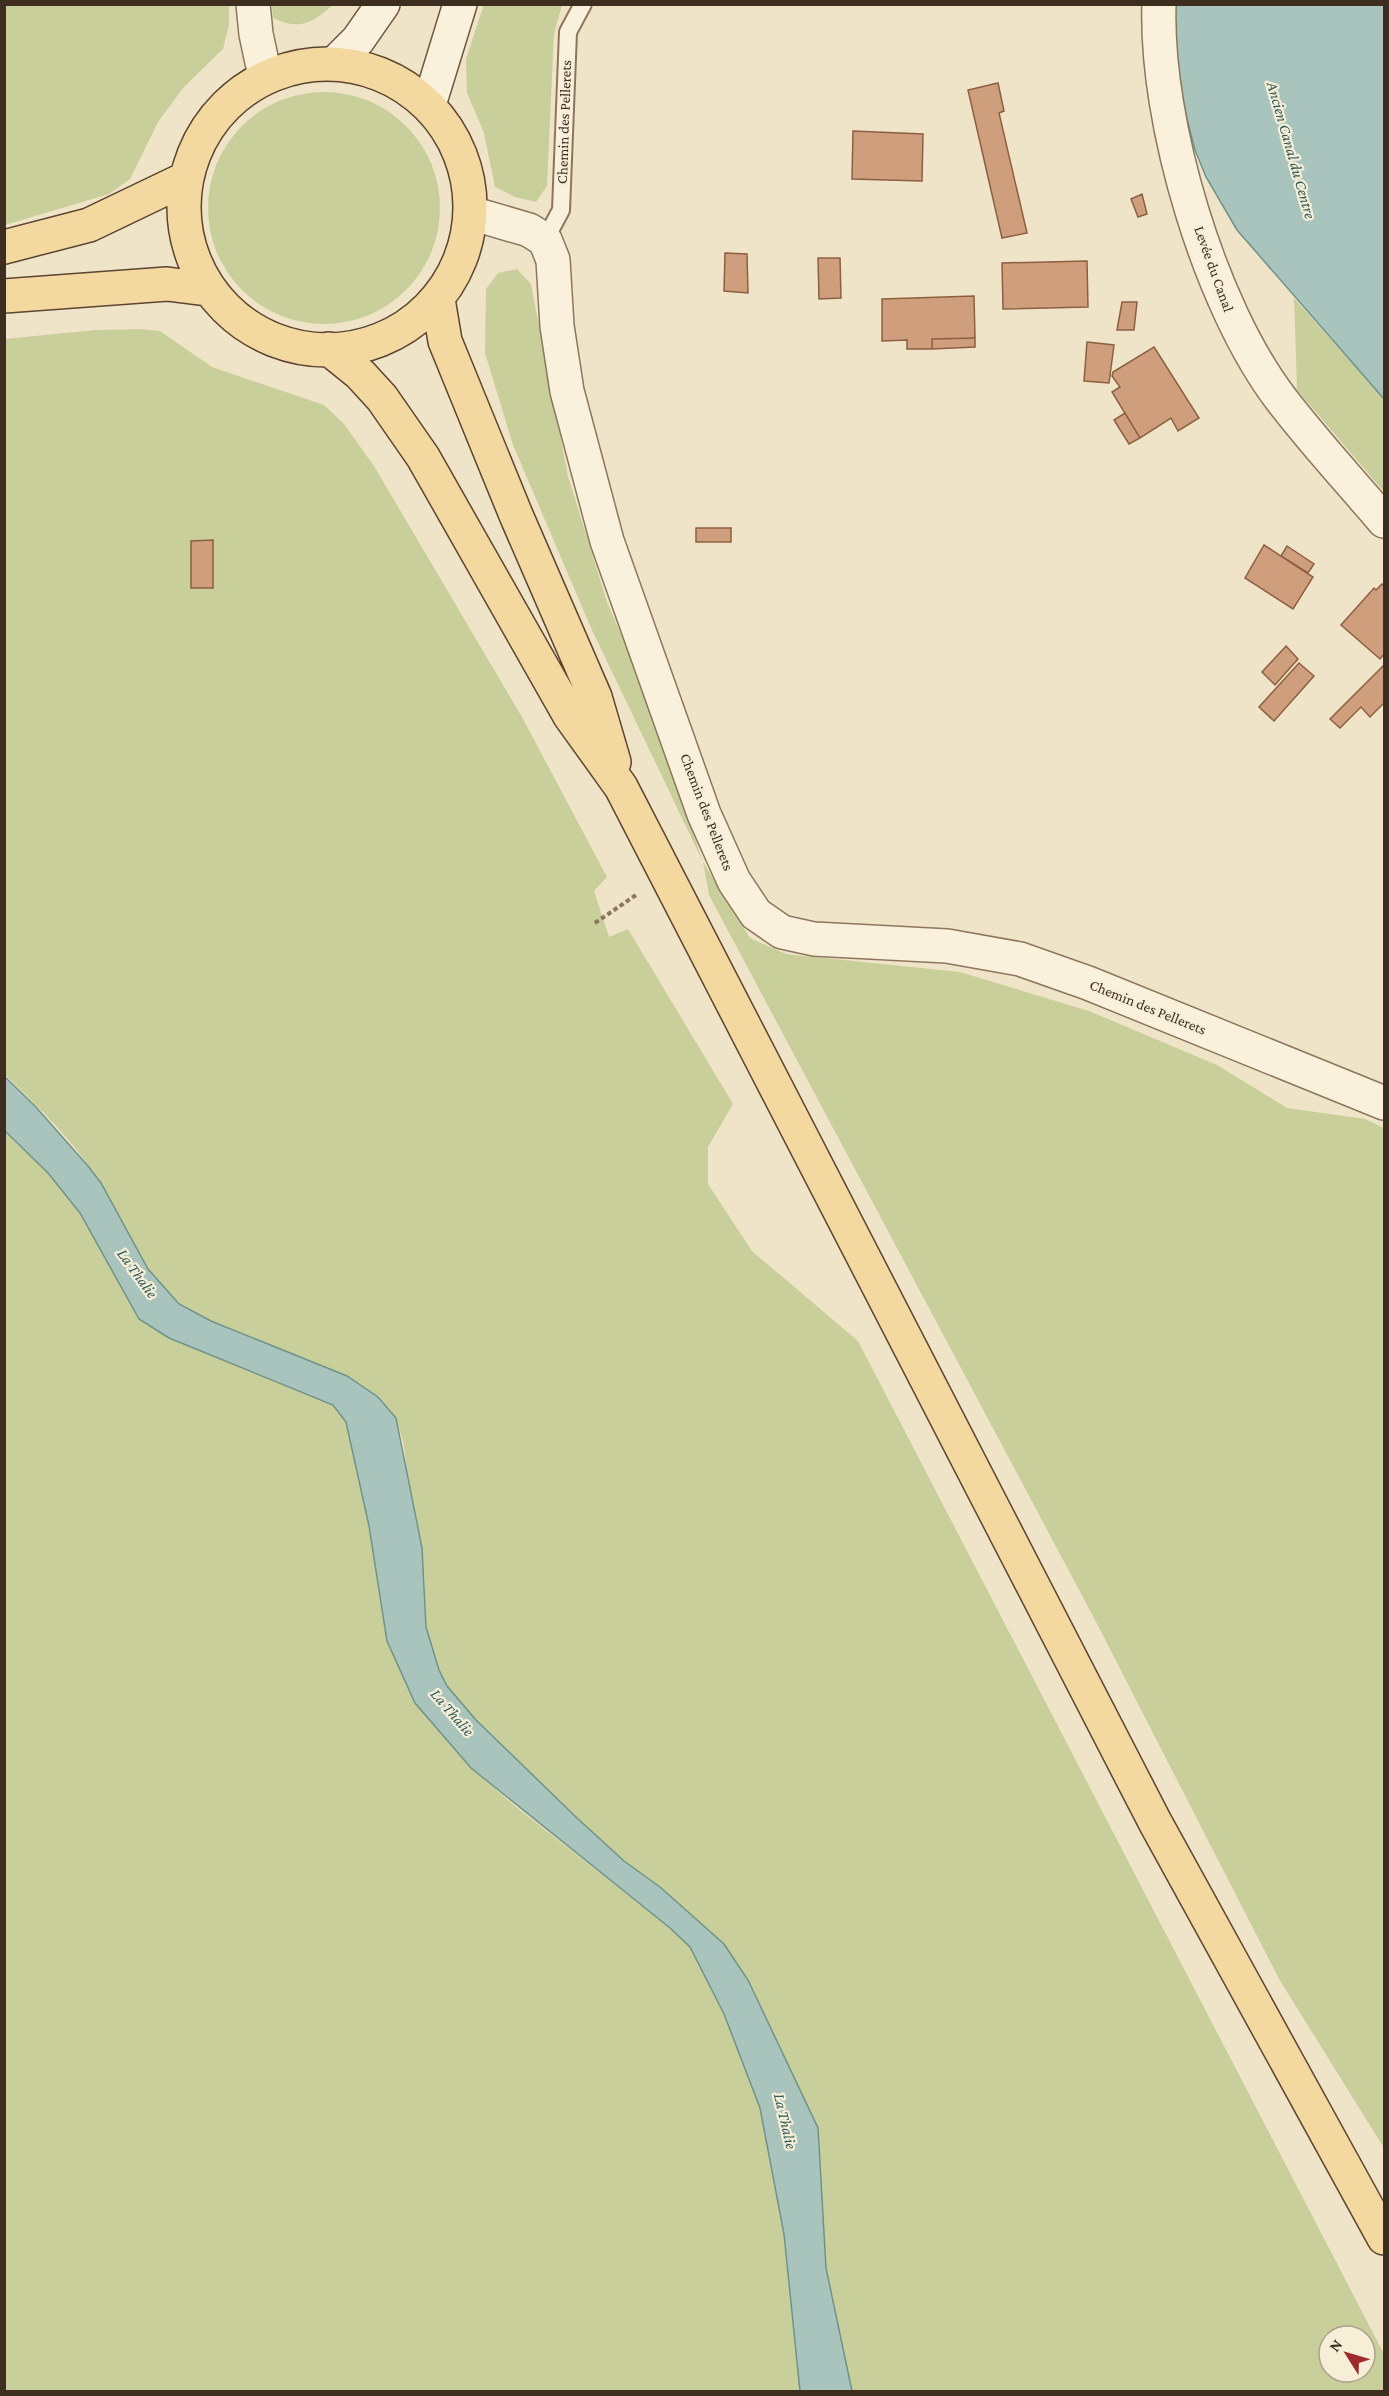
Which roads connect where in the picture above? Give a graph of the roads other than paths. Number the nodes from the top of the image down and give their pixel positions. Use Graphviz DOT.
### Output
graph roads {
  1 [pos="253,4"];
  2 [pos="383,4"];
  3 [pos="460,4"];
  4 [pos="583,4"];
  5 [pos="1160,4"];
  6 [pos="335,63"];
  7 [pos="266,76"];
  8 [pos="429,105"];
  9 [pos="185,179"];
  10 [pos="471,213"];
  11 [pos="546,240"];
  12 [pos="4,247"];
  13 [pos="207,289"];
  14 [pos="4,296"];
  15 [pos="438,299"];
  16 [pos="329,349"];
  17 [pos="1384,521"];
  18 [pos="621,787"];
  19 [pos="1384,1103"];
  20 [pos="1384,2238"];
  1 -- 7 [label="street"];
  2 -- 6 [label="street"];
  3 -- 8 [label="street"];
  4 -- 11 [label="lane, Chemin des Pellerets"];
  5 -- 17 [label="street, Levée du Canal"];
  6 -- 7 [label="main road"];
  6 -- 8 [label="main road"];
  7 -- 9 [label="main road"];
  8 -- 10 [label="main road"];
  9 -- 12 [label="main road"];
  9 -- 13 [label="main road"];
  10 -- 11 [label="street"];
  10 -- 15 [label="main road"];
  11 -- 19 [label="street, Chemin des Pellerets"];
  13 -- 14 [label="main road"];
  13 -- 16 [label="main road"];
  15 -- 16 [label="main road"];
  15 -- 18 [label="main road"];
  16 -- 18 [label="main road"];
  18 -- 20 [label="main road"];
}
